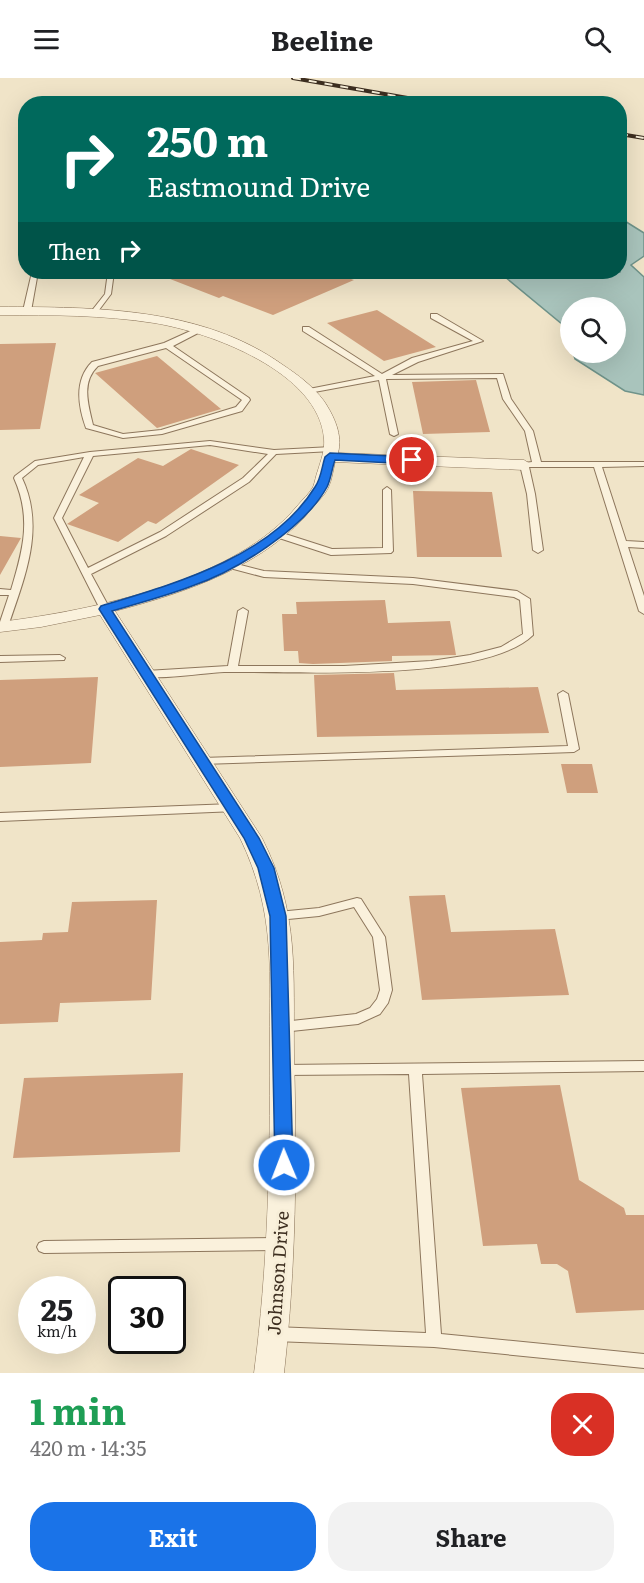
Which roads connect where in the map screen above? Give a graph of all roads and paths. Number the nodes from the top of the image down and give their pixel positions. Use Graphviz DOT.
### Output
graph roads {
  1 [pos="33,279"];
  2 [pos="110,279"];
  3 [pos="0,311"];
  4 [pos="27,311"];
  5 [pos="94,313"];
  6 [pos="434,316"];
  7 [pos="306,329"];
  8 [pos="197,330"];
  9 [pos="166,345"];
  10 [pos="382,377"];
  11 [pos="309,391"];
  12 [pos="394,434"];
  13 [pos="274,452"];
  14 [pos="331,453"];
  15 [pos="90,454"];
  16 [pos="597,464"];
  17 [pos="644,464"];
  18 [pos="531,465"];
  19 [pos="387,490"];
  20 [pos="276,534"];
  21 [pos="623,544"];
  22 [pos="644,545"];
  23 [pos="538,550"];
  24 [pos="229,565"];
  25 [pos="86,573"];
  26 [pos="0,592"];
  27 [pos="14,593"];
  28 [pos="105,609"];
  29 [pos="243,611"];
  30 [pos="644,611"];
  31 [pos="2,627"];
  32 [pos="60,658"];
  33 [pos="0,659"];
  34 [pos="232,669"];
  35 [pos="146,674"];
  36 [pos="563,694"];
  37 [pos="202,761"];
  38 [pos="232,808"];
  39 [pos="0,817"];
  40 [pos="278,916"];
  41 [pos="282,1027"];
  42 [pos="644,1066"];
  43 [pos="415,1069"];
  44 [pos="283,1070"];
  45 [pos="280,1245"];
  46 [pos="44,1247"];
  47 [pos="274,1334"];
  48 [pos="434,1340"];
  49 [pos="644,1361"];
  50 [pos="269,1373"];
  1 -- 4 [label="lane"];
  2 -- 5 [label="lane"];
  3 -- 4 [label="street"];
  4 -- 5 [label="street"];
  5 -- 8 [label="street"];
  6 -- 10 [label="lane"];
  7 -- 10 [label="lane"];
  8 -- 9 [label="lane"];
  8 -- 11 [label="street"];
  9 -- 9 [label="lane"];
  10 -- 11 [label="lane"];
  10 -- 12 [label="lane"];
  10 -- 18 [label="lane"];
  11 -- 14 [label="street"];
  13 -- 14 [label="lane"];
  13 -- 15 [label="lane"];
  13 -- 25 [label="lane"];
  14 -- 18 [label="street"];
  14 -- 20 [label="street"];
  15 -- 25 [label="lane"];
  15 -- 27 [label="lane"];
  16 -- 17 [label="lane"];
  16 -- 18 [label="lane"];
  16 -- 21 [label="lane"];
  18 -- 23 [label="lane"];
  19 -- 20 [label="lane"];
  20 -- 24 [label="street"];
  21 -- 22 [label="lane"];
  21 -- 30 [label="lane"];
  24 -- 28 [label="street"];
  24 -- 34 [label="lane"];
  25 -- 28 [label="lane"];
  26 -- 27 [label="lane"];
  27 -- 31 [label="lane"];
  28 -- 31 [label="street"];
  28 -- 35 [label="street, Johnson Drive"];
  29 -- 34 [label="lane"];
  32 -- 33 [label="lane"];
  34 -- 35 [label="lane"];
  35 -- 37 [label="street, Johnson Drive"];
  36 -- 37 [label="lane"];
  37 -- 38 [label="street, Johnson Drive"];
  38 -- 39 [label="lane"];
  38 -- 40 [label="street, Johnson Drive"];
  40 -- 41 [label="street, Johnson Drive"];
  40 -- 41 [label="lane"];
  41 -- 44 [label="street, Johnson Drive"];
  42 -- 43 [label="lane"];
  43 -- 44 [label="lane"];
  43 -- 48 [label="lane"];
  44 -- 45 [label="street, Johnson Drive"];
  45 -- 46 [label="lane"];
  45 -- 47 [label="street, Johnson Drive"];
  47 -- 48 [label="lane"];
  47 -- 50 [label="street, Johnson Drive"];
  48 -- 49 [label="lane"];
}
